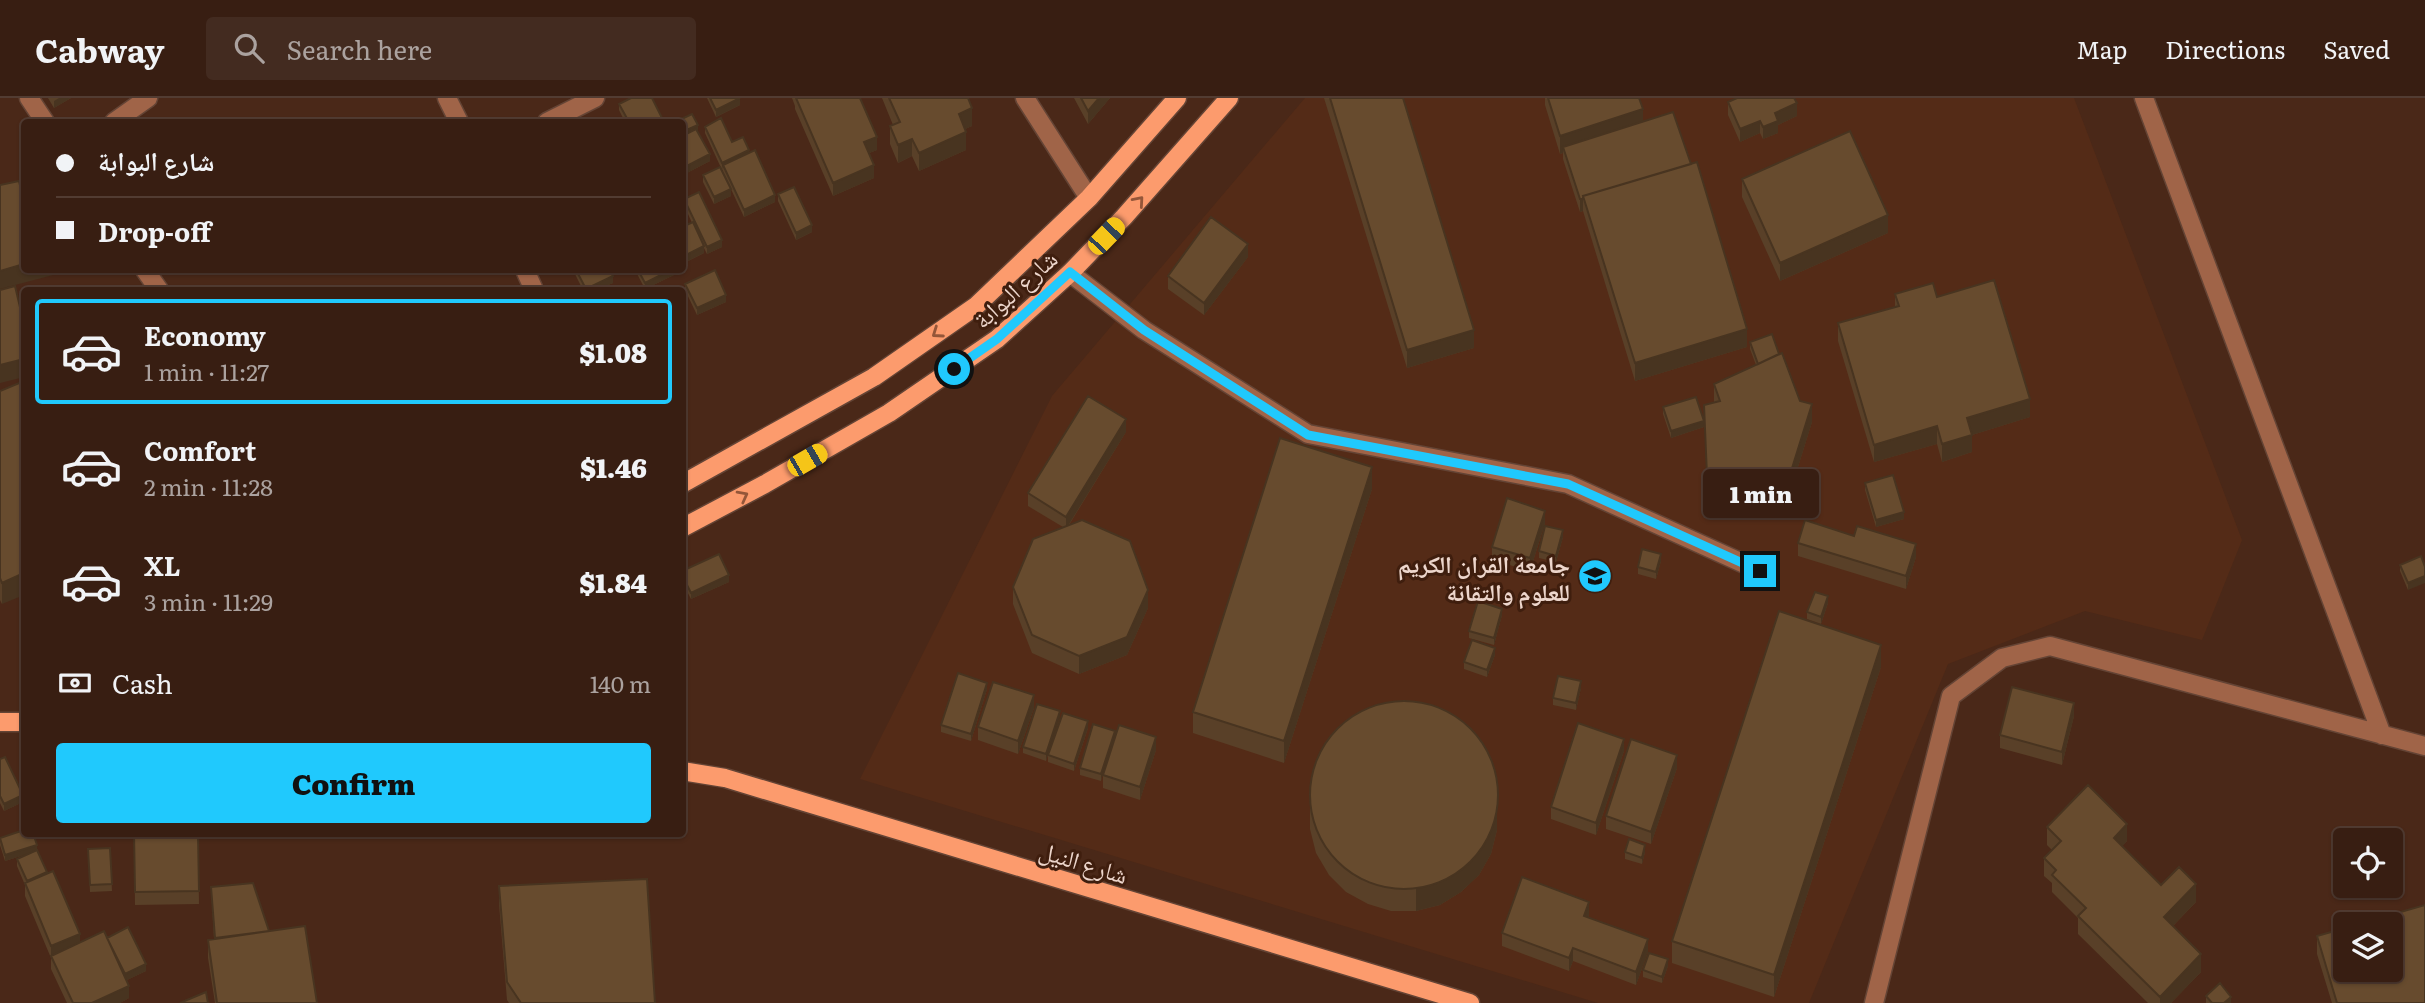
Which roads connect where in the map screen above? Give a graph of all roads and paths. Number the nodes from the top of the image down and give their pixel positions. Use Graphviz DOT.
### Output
graph roads {
  1 [pos="29,98"];
  2 [pos="148,98"];
  3 [pos="447,98"];
  4 [pos="596,98"];
  5 [pos="1025,98"];
  6 [pos="1177,98"];
  7 [pos="1229,98"];
  8 [pos="2144,98"];
  9 [pos="43,119"];
  10 [pos="118,119"];
  11 [pos="458,119"];
  12 [pos="553,119"];
  13 [pos="1089,198"];
  14 [pos="1070,272"];
  15 [pos="686,482"];
  16 [pos="686,526"];
  17 [pos="1760,571"];
  18 [pos="0,722"];
  19 [pos="21,722"];
  20 [pos="2382,735"];
  21 [pos="2425,746"];
  22 [pos="686,772"];
  23 [pos="1469,1003"];
  24 [pos="1874,1003"];
  1 -- 9 [label="street"];
  2 -- 10 [label="street"];
  3 -- 11 [label="street"];
  4 -- 12 [label="street"];
  5 -- 13 [label="street"];
  6 -- 13 [label="main road, شارع البوابة"];
  14 -- 7 [label="main road, شارع البوابة, one-way"];
  8 -- 20 [label="street"];
  13 -- 15 [label="main road, شارع البوابة, one-way"];
  16 -- 14 [label="main road, شارع البوابة, one-way"];
  14 -- 17 [label="street"];
  18 -- 19 [label="main road"];
  20 -- 21 [label="street"];
  20 -- 24 [label="street"];
  22 -- 23 [label="main road, شارع النيل"];
}
